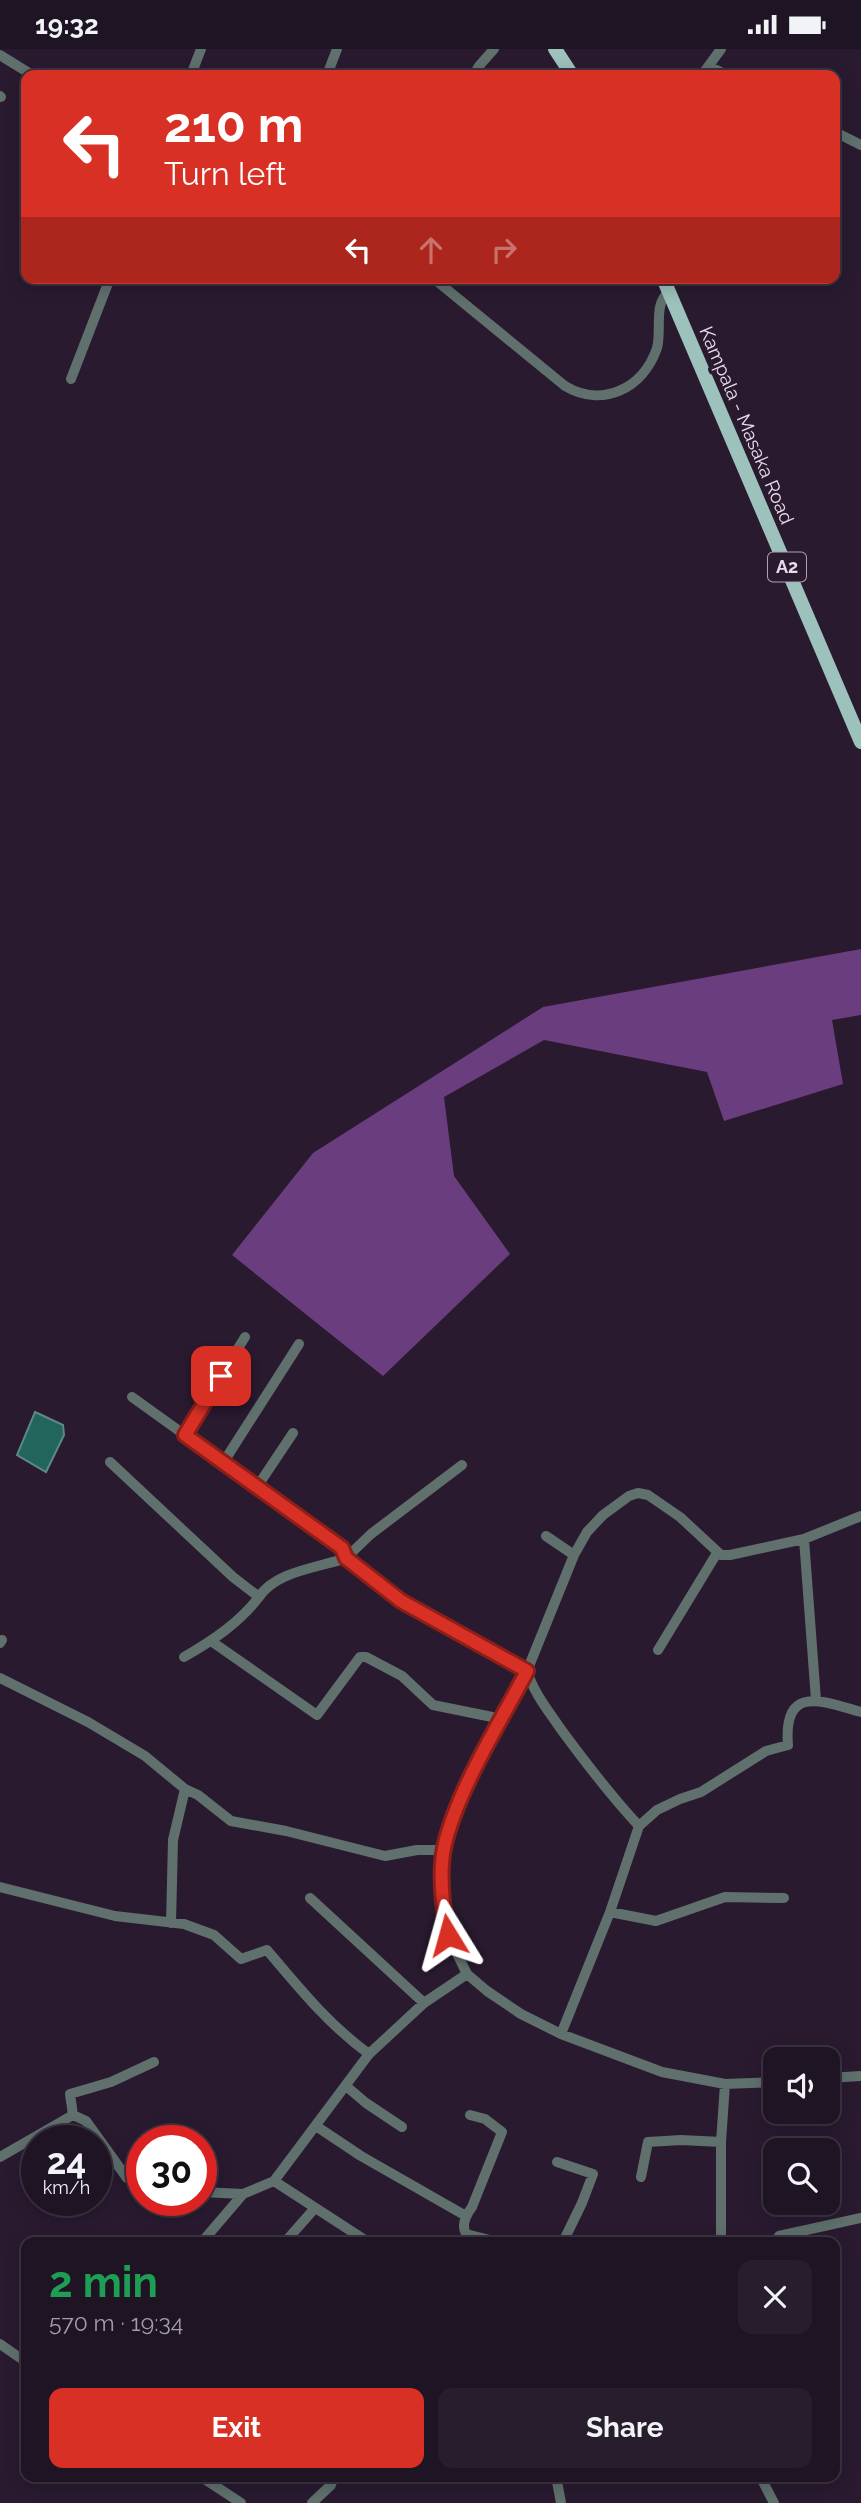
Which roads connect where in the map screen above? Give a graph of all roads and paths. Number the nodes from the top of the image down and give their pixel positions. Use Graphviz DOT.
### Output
graph roads {
  1 [pos="201,49"];
  2 [pos="337,49"];
  3 [pos="494,49"];
  4 [pos="555,49"];
  5 [pos="721,49"];
  6 [pos="0,55"];
  7 [pos="24,70"];
  8 [pos="193,70"];
  9 [pos="329,70"];
  10 [pos="477,70"];
  11 [pos="569,70"];
  12 [pos="707,70"];
  13 [pos="840,134"];
  14 [pos="861,145"];
  15 [pos="108,284"];
  16 [pos="440,284"];
  17 [pos="666,285"];
  18 [pos="71,379"];
  19 [pos="861,742"];
  20 [pos="245,1337"];
  21 [pos="299,1344"];
  22 [pos="132,1397"];
  23 [pos="293,1433"];
  24 [pos="185,1435"];
  25 [pos="110,1462"];
  26 [pos="223,1463"];
  27 [pos="462,1465"];
  28 [pos="257,1487"];
  29 [pos="861,1516"];
  30 [pos="546,1536"];
  31 [pos="804,1539"];
  32 [pos="717,1553"];
  33 [pos="573,1555"];
  34 [pos="346,1558"];
  35 [pos="259,1597"];
  36 [pos="211,1641"];
  37 [pos="658,1650"];
  38 [pos="184,1657"];
  39 [pos="527,1671"];
  40 [pos="0,1678"];
  41 [pos="816,1700"];
  42 [pos="861,1712"];
  43 [pos="502,1719"];
  44 [pos="185,1789"];
  45 [pos="639,1826"];
  46 [pos="444,1850"];
  47 [pos="0,1887"];
  48 [pos="310,1898"];
  49 [pos="784,1898"];
  50 [pos="610,1912"];
  51 [pos="170,1923"];
  52 [pos="467,1974"];
  53 [pos="424,2003"];
  54 [pos="561,2034"];
  55 [pos="369,2055"];
  56 [pos="154,2062"];
  57 [pos="861,2076"];
  58 [pos="840,2077"];
  59 [pos="763,2082"];
  60 [pos="725,2084"];
  61 [pos="346,2086"];
  62 [pos="73,2115"];
  63 [pos="470,2115"];
  64 [pos="316,2126"];
  65 [pos="402,2127"];
  66 [pos="721,2142"];
  67 [pos="0,2157"];
  68 [pos="557,2162"];
  69 [pos="126,2177"];
  70 [pos="641,2177"];
  71 [pos="274,2181"];
  72 [pos="217,2193"];
  73 [pos="243,2194"];
  74 [pos="315,2208"];
  75 [pos="466,2215"];
  76 [pos="861,2217"];
  77 [pos="206,2237"];
  78 [pos="289,2237"];
  79 [pos="360,2237"];
  80 [pos="478,2237"];
  81 [pos="565,2237"];
  82 [pos="721,2237"];
  83 [pos="779,2237"];
  84 [pos="0,2344"];
  85 [pos="21,2359"];
  86 [pos="209,2482"];
  87 [pos="332,2482"];
  88 [pos="557,2482"];
  89 [pos="763,2482"];
  90 [pos="241,2503"];
  91 [pos="312,2503"];
  92 [pos="561,2503"];
  93 [pos="774,2503"];
  1 -- 8 [label="street"];
  2 -- 9 [label="street"];
  3 -- 10 [label="street"];
  4 -- 11 [label="main road"];
  5 -- 12 [label="street"];
  6 -- 7 [label="street"];
  13 -- 14 [label="street"];
  15 -- 18 [label="street"];
  16 -- 17 [label="street"];
  17 -- 19 [label="main road, Kampala - Masaka Road / A2"];
  20 -- 24 [label="street"];
  21 -- 26 [label="street"];
  22 -- 24 [label="street"];
  23 -- 28 [label="street"];
  24 -- 26 [label="street"];
  25 -- 35 [label="street"];
  26 -- 28 [label="street"];
  27 -- 34 [label="street"];
  28 -- 34 [label="street"];
  29 -- 31 [label="street"];
  30 -- 33 [label="street"];
  31 -- 32 [label="street"];
  31 -- 41 [label="street"];
  32 -- 33 [label="street"];
  32 -- 37 [label="street"];
  33 -- 39 [label="street"];
  34 -- 35 [label="street"];
  34 -- 39 [label="street"];
  35 -- 36 [label="street"];
  36 -- 38 [label="street"];
  36 -- 43 [label="street"];
  39 -- 43 [label="street"];
  39 -- 45 [label="street"];
  40 -- 44 [label="street"];
  41 -- 42 [label="street"];
  41 -- 45 [label="street"];
  43 -- 46 [label="street"];
  44 -- 46 [label="street"];
  44 -- 51 [label="street"];
  45 -- 50 [label="street"];
  46 -- 52 [label="street"];
  47 -- 51 [label="street"];
  48 -- 53 [label="street"];
  49 -- 50 [label="street"];
  50 -- 54 [label="street"];
  51 -- 55 [label="street"];
  52 -- 53 [label="street"];
  52 -- 54 [label="street"];
  53 -- 55 [label="street"];
  54 -- 60 [label="street"];
  55 -- 61 [label="street"];
  56 -- 62 [label="street"];
  57 -- 58 [label="street"];
  59 -- 60 [label="street"];
  60 -- 66 [label="street"];
  61 -- 64 [label="street"];
  61 -- 65 [label="street"];
  62 -- 67 [label="street"];
  62 -- 69 [label="street"];
  63 -- 75 [label="street"];
  64 -- 71 [label="street"];
  64 -- 75 [label="street"];
  66 -- 70 [label="street"];
  66 -- 82 [label="street"];
  68 -- 81 [label="street"];
  71 -- 73 [label="street"];
  71 -- 74 [label="street"];
  72 -- 73 [label="street"];
  73 -- 77 [label="street"];
  74 -- 78 [label="street"];
  74 -- 79 [label="street"];
  75 -- 80 [label="street"];
  76 -- 83 [label="street"];
  84 -- 85 [label="street"];
  86 -- 90 [label="street"];
  87 -- 91 [label="street"];
  88 -- 92 [label="street"];
  89 -- 93 [label="street"];
}
